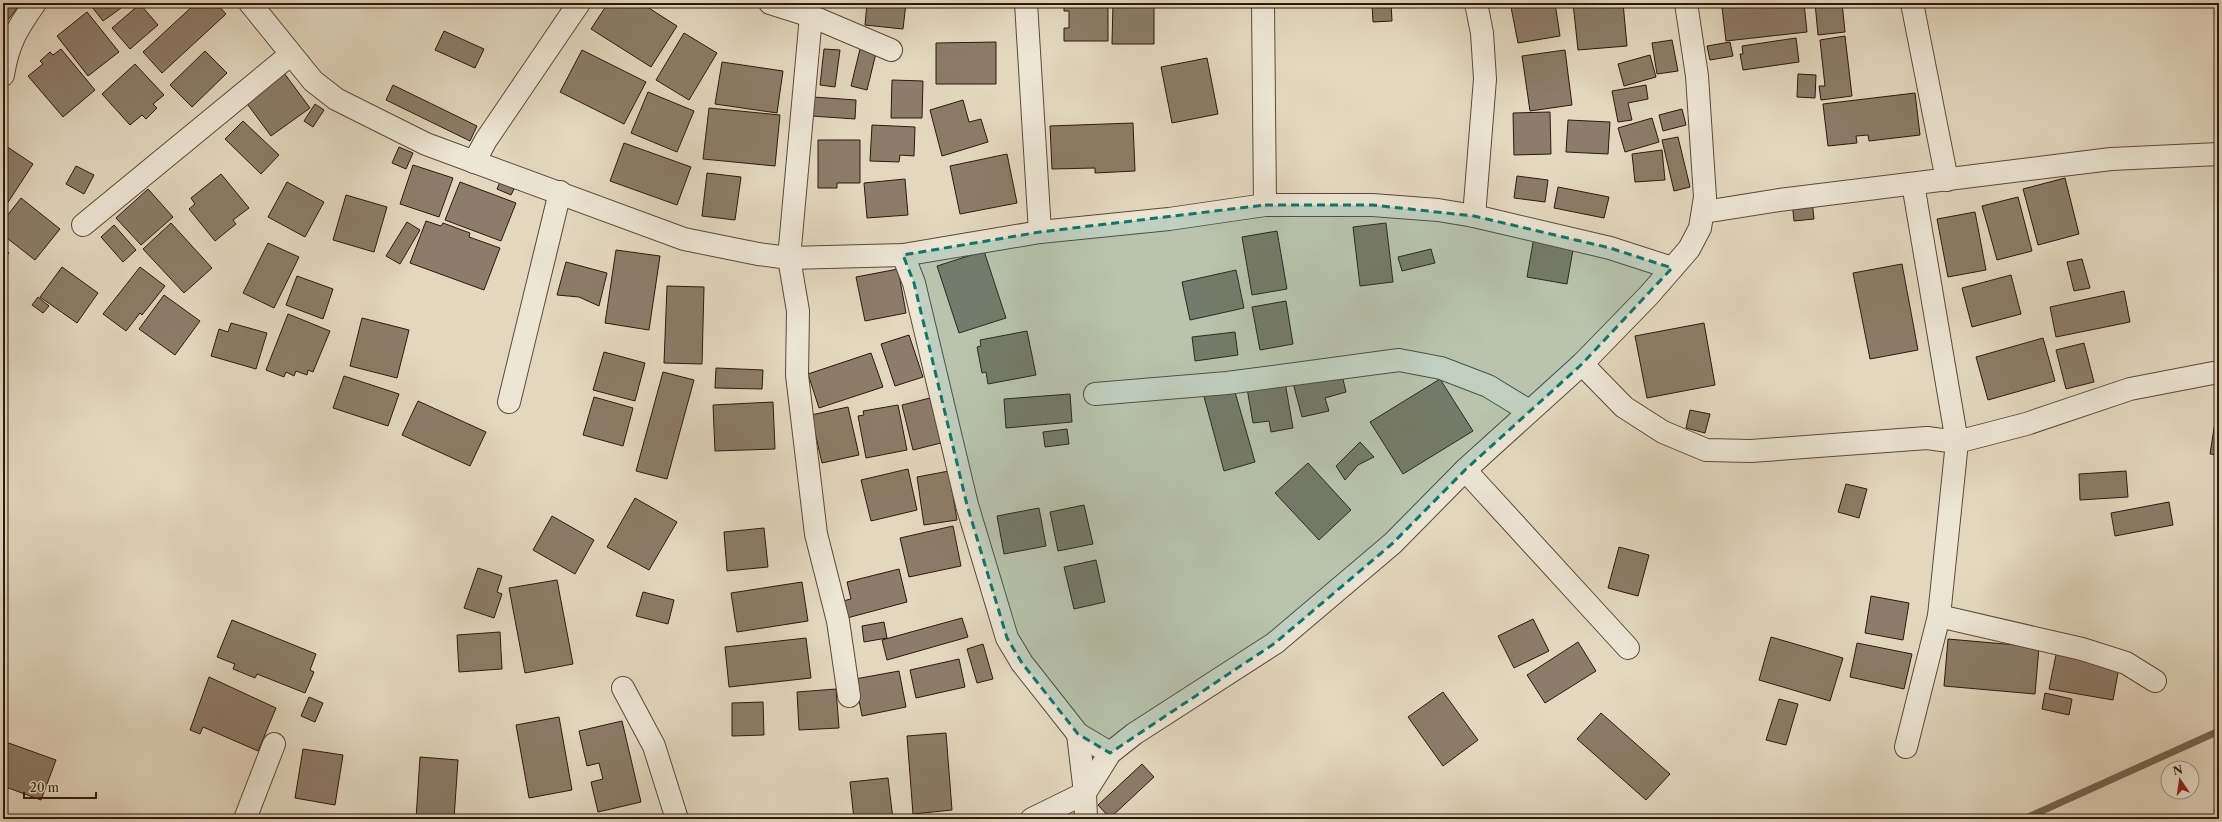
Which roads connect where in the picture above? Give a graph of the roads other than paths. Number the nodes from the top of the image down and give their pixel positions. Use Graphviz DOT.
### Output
graph roads {
  1 [pos="35,3"];
  2 [pos="579,3"];
  3 [pos="770,3"];
  4 [pos="1026,3"];
  5 [pos="1263,3"];
  6 [pos="1476,3"];
  7 [pos="1686,3"];
  8 [pos="1912,3"];
  9 [pos="258,6"];
  10 [pos="811,16"];
  11 [pos="891,50"];
  12 [pos="290,55"];
  13 [pos="3,75"];
  14 [pos="2219,154"];
  15 [pos="474,162"];
  16 [pos="1947,180"];
  17 [pos="1913,184"];
  18 [pos="560,192"];
  19 [pos="1265,205"];
  20 [pos="1704,212"];
  21 [pos="1474,216"];
  22 [pos="83,225"];
  23 [pos="1040,232"];
  24 [pos="904,254"];
  25 [pos="789,258"];
  26 [pos="1672,268"];
  27 [pos="1582,364"];
  28 [pos="2213,373"];
  29 [pos="1095,394"];
  30 [pos="509,402"];
  31 [pos="1530,411"];
  32 [pos="1957,442"];
  33 [pos="1464,470"];
  34 [pos="1939,616"];
  35 [pos="1628,648"];
  36 [pos="2155,681"];
  37 [pos="623,688"];
  38 [pos="849,696"];
  39 [pos="1078,734"];
  40 [pos="274,744"];
  41 [pos="1906,747"];
  42 [pos="1110,754"];
  43 [pos="1085,793"];
  44 [pos="244,819"];
  45 [pos="676,819"];
  46 [pos="1032,819"];
  47 [pos="1086,819"];
  1 -- 13 [label="street"];
  2 -- 15 [label="street"];
  3 -- 10 [label="street"];
  4 -- 23 [label="street"];
  5 -- 19 [label="street"];
  6 -- 21 [label="street"];
  7 -- 20 [label="street"];
  8 -- 16 [label="street"];
  9 -- 12 [label="street"];
  10 -- 11 [label="street"];
  10 -- 25 [label="street"];
  12 -- 15 [label="street"];
  12 -- 22 [label="street"];
  14 -- 16 [label="street"];
  15 -- 18 [label="street"];
  16 -- 17 [label="street"];
  17 -- 20 [label="street"];
  17 -- 32 [label="street"];
  18 -- 25 [label="street"];
  18 -- 30 [label="street"];
  19 -- 21 [label="street"];
  19 -- 23 [label="street"];
  20 -- 26 [label="street"];
  21 -- 26 [label="street"];
  23 -- 24 [label="street"];
  24 -- 25 [label="street"];
  24 -- 39 [label="street"];
  25 -- 38 [label="street"];
  26 -- 27 [label="street"];
  27 -- 31 [label="street"];
  27 -- 32 [label="street"];
  28 -- 32 [label="street"];
  29 -- 31 [label="street"];
  31 -- 33 [label="street"];
  32 -- 34 [label="street"];
  33 -- 35 [label="street"];
  33 -- 42 [label="street"];
  34 -- 36 [label="street"];
  34 -- 41 [label="street"];
  37 -- 45 [label="street"];
  39 -- 42 [label="street"];
  39 -- 43 [label="street"];
  40 -- 44 [label="street"];
  42 -- 43 [label="street"];
  43 -- 46 [label="street"];
  43 -- 47 [label="street"];
}
